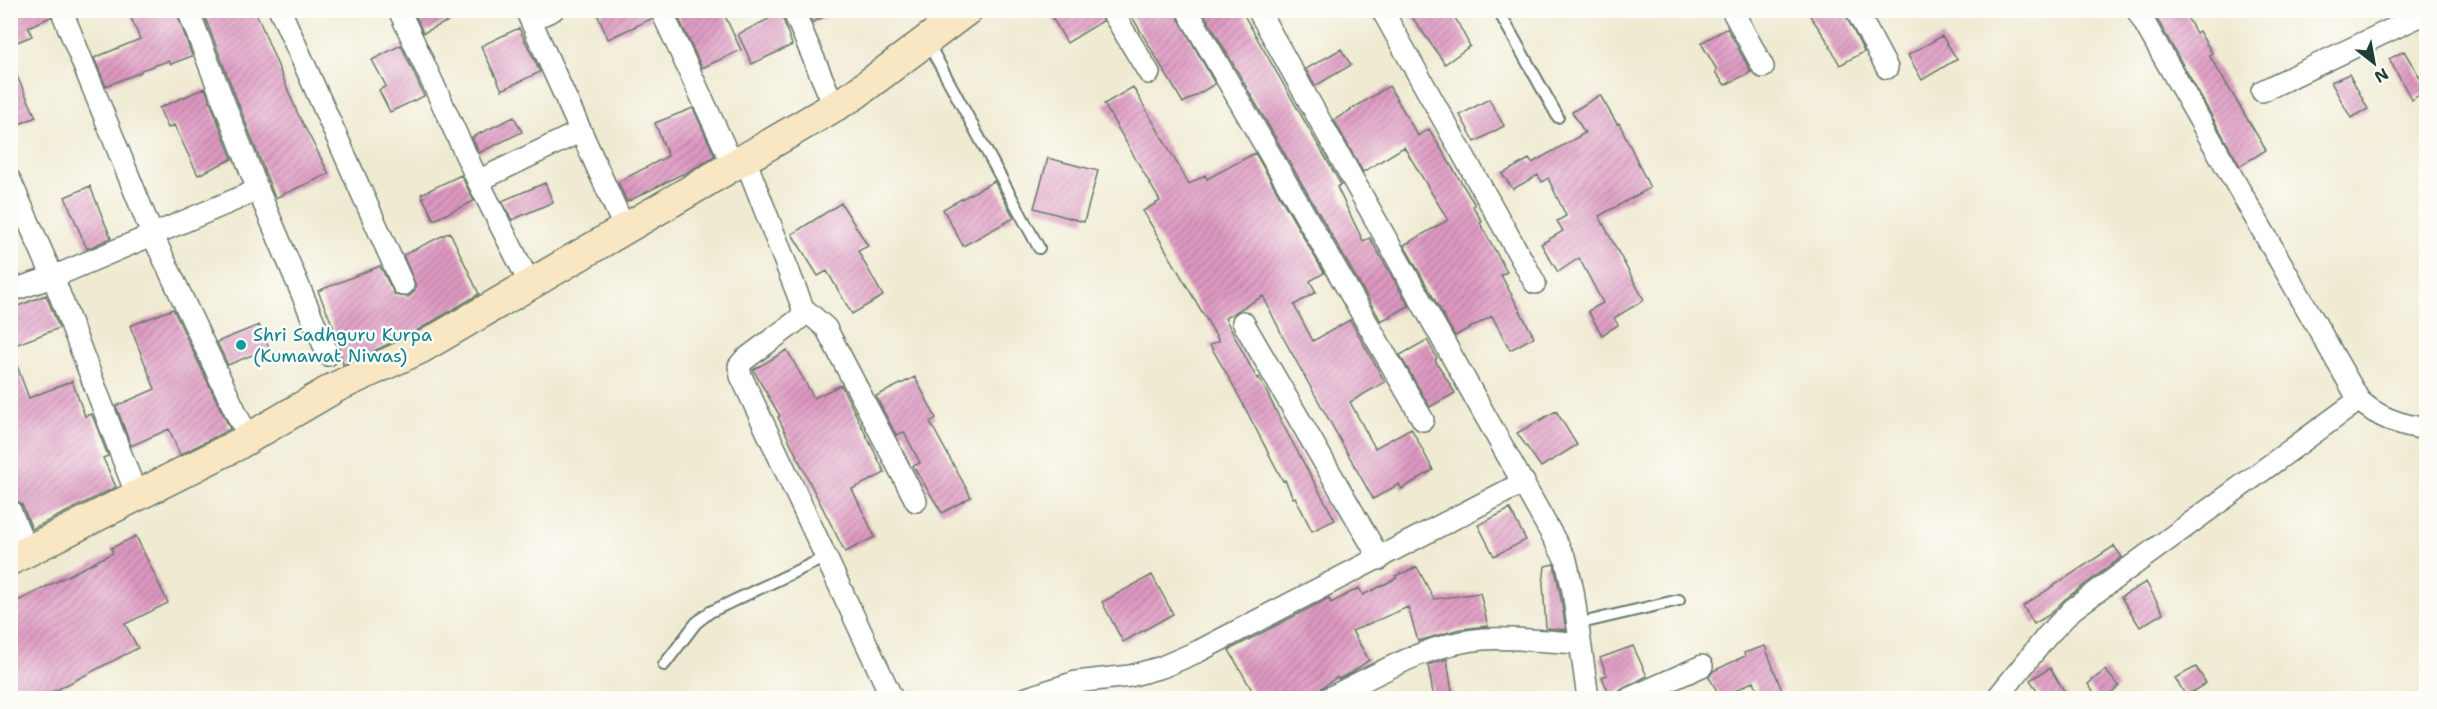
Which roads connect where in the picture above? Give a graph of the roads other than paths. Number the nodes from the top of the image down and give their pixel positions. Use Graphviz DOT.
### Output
graph roads {
  1 [pos="188,10"];
  2 [pos="280,10"];
  3 [pos="399,10"];
  4 [pos="553,10"];
  5 [pos="661,10"];
  6 [pos="793,10"];
  7 [pos="967,10"];
  8 [pos="1111,10"];
  9 [pos="1187,10"];
  10 [pos="1258,10"];
  11 [pos="1382,10"];
  12 [pos="1498,10"];
  13 [pos="1732,10"];
  14 [pos="1856,10"];
  15 [pos="2137,10"];
  16 [pos="2427,13"];
  17 [pos="63,14"];
  18 [pos="529,15"];
  19 [pos="926,40"];
  20 [pos="1763,68"];
  21 [pos="1887,68"];
  22 [pos="1149,73"];
  23 [pos="2262,91"];
  24 [pos="834,106"];
  25 [pos="1558,117"];
  26 [pos="581,131"];
  27 [pos="739,162"];
  28 [pos="10,180"];
  29 [pos="478,181"];
  30 [pos="258,190"];
  31 [pos="625,229"];
  32 [pos="152,234"];
  33 [pos="1039,248"];
  34 [pos="53,277"];
  35 [pos="1534,283"];
  36 [pos="530,284"];
  37 [pos="403,285"];
  38 [pos="10,291"];
  39 [pos="803,308"];
  40 [pos="1243,322"];
  41 [pos="328,355"];
  42 [pos="2359,400"];
  43 [pos="1423,420"];
  44 [pos="240,421"];
  45 [pos="2427,429"];
  46 [pos="1524,482"];
  47 [pos="132,483"];
  48 [pos="916,501"];
  49 [pos="10,510"];
  50 [pos="17,551"];
  51 [pos="826,556"];
  52 [pos="1380,559"];
  53 [pos="1679,600"];
  54 [pos="1579,633"];
  55 [pos="664,664"];
  56 [pos="1702,666"];
  57 [pos="892,699"];
  58 [pos="1028,699"];
  59 [pos="1329,699"];
  60 [pos="1588,699"];
  61 [pos="1630,699"];
  62 [pos="1997,699"];
  1 -- 30 [label="street"];
  2 -- 37 [label="street"];
  3 -- 29 [label="street"];
  4 -- 18 [label="street"];
  5 -- 27 [label="street"];
  6 -- 24 [label="street"];
  7 -- 19 [label="street"];
  8 -- 22 [label="street"];
  9 -- 43 [label="street"];
  10 -- 46 [label="street"];
  11 -- 35 [label="street"];
  12 -- 25 [label="lane"];
  13 -- 20 [label="street"];
  14 -- 21 [label="street"];
  15 -- 42 [label="street"];
  16 -- 23 [label="street"];
  17 -- 32 [label="street"];
  18 -- 26 [label="street"];
  19 -- 24 [label="street"];
  19 -- 33 [label="lane"];
  24 -- 27 [label="street"];
  26 -- 29 [label="street"];
  26 -- 31 [label="street"];
  27 -- 31 [label="street"];
  27 -- 39 [label="street"];
  28 -- 34 [label="street"];
  29 -- 36 [label="street"];
  30 -- 32 [label="street"];
  30 -- 41 [label="street"];
  31 -- 36 [label="street"];
  32 -- 34 [label="street"];
  32 -- 44 [label="street"];
  34 -- 38 [label="street"];
  34 -- 47 [label="street"];
  36 -- 50 [label="street"];
  39 -- 48 [label="street"];
  39 -- 51 [label="street"];
  40 -- 52 [label="street"];
  42 -- 45 [label="street"];
  42 -- 62 [label="street"];
  46 -- 52 [label="street"];
  46 -- 54 [label="street"];
  49 -- 50 [label="street"];
  51 -- 55 [label="lane"];
  51 -- 57 [label="street"];
  52 -- 58 [label="street"];
  53 -- 54 [label="lane"];
  54 -- 59 [label="street"];
  54 -- 60 [label="street"];
  56 -- 61 [label="street"];
}
